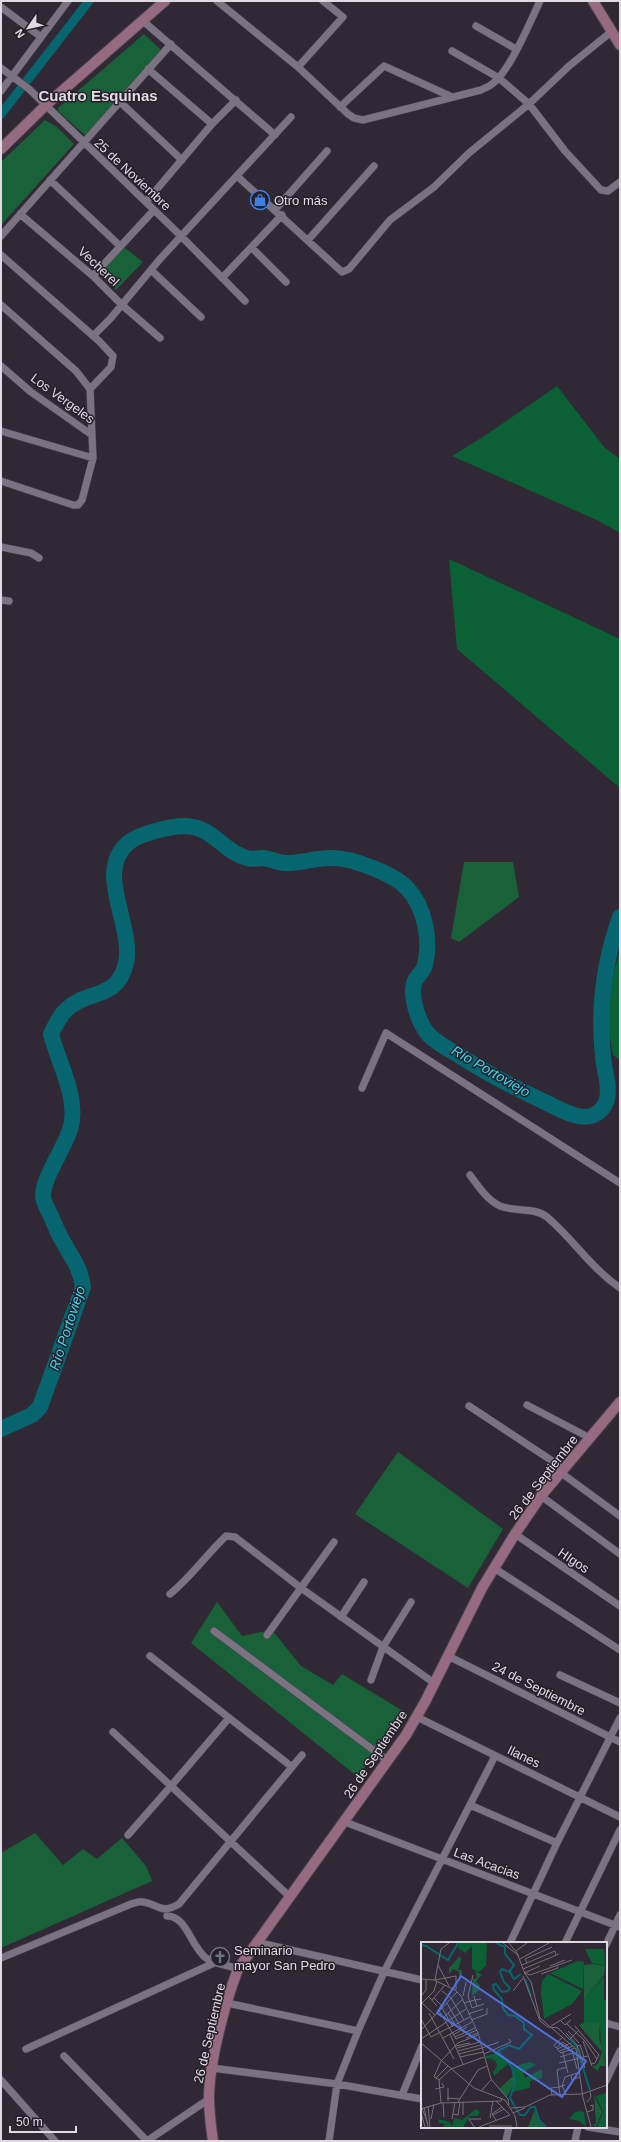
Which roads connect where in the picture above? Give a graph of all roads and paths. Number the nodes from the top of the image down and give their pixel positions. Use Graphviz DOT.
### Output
graph roads {
  1 [pos="68,1"];
  2 [pos="165,1"];
  3 [pos="217,1"];
  4 [pos="323,1"];
  5 [pos="540,1"];
  6 [pos="593,1"];
  7 [pos="1,7"];
  8 [pos="143,21"];
  9 [pos="476,26"];
  10 [pos="611,32"];
  11 [pos="41,37"];
  12 [pos="171,44"];
  13 [pos="620,45"];
  14 [pos="516,49"];
  15 [pos="452,51"];
  16 [pos="298,67"];
  17 [pos="1,68"];
  18 [pos="148,70"];
  19 [pos="15,78"];
  20 [pos="499,78"];
  21 [pos="1,91"];
  22 [pos="452,97"];
  23 [pos="236,100"];
  24 [pos="119,101"];
  25 [pos="529,104"];
  26 [pos="46,105"];
  27 [pos="340,106"];
  28 [pos="291,117"];
  29 [pos="212,124"];
  30 [pos="275,134"];
  31 [pos="82,142"];
  32 [pos="1,149"];
  33 [pos="327,151"];
  34 [pos="182,160"];
  35 [pos="374,166"];
  36 [pos="237,176"];
  37 [pos="50,180"];
  38 [pos="620,182"];
  39 [pos="146,202"];
  40 [pos="154,210"];
  41 [pos="275,210"];
  42 [pos="20,214"];
  43 [pos="282,215"];
  44 [pos="1,236"];
  45 [pos="181,236"];
  46 [pos="308,240"];
  47 [pos="119,245"];
  48 [pos="252,248"];
  49 [pos="1,255"];
  50 [pos="151,270"];
  51 [pos="93,276"];
  52 [pos="222,278"];
  53 [pos="286,282"];
  54 [pos="245,301"];
  55 [pos="122,304"];
  56 [pos="1,305"];
  57 [pos="201,316"];
  58 [pos="93,336"];
  59 [pos="160,338"];
  60 [pos="1,366"];
  61 [pos="90,389"];
  62 [pos="1,431"];
  63 [pos="92,435"];
  64 [pos="93,458"];
  65 [pos="1,481"];
  66 [pos="1,547"];
  67 [pos="39,558"];
  68 [pos="1,600"];
  69 [pos="9,601"];
  70 [pos="362,1088"];
  71 [pos="470,1175"];
  72 [pos="620,1183"];
  73 [pos="620,1288"];
  74 [pos="620,1402"];
  75 [pos="527,1405"];
  76 [pos="469,1406"];
  77 [pos="590,1438"];
  78 [pos="562,1470"];
  79 [pos="541,1496"];
  80 [pos="620,1516"];
  81 [pos="515,1534"];
  82 [pos="334,1542"];
  83 [pos="620,1554"];
  84 [pos="494,1568"];
  85 [pos="364,1582"];
  86 [pos="301,1588"];
  87 [pos="170,1594"];
  88 [pos="410,1602"];
  89 [pos="620,1606"];
  90 [pos="341,1617"];
  91 [pos="214,1631"];
  92 [pos="267,1635"];
  93 [pos="383,1647"];
  94 [pos="620,1650"];
  95 [pos="150,1656"];
  96 [pos="448,1656"];
  97 [pos="560,1675"];
  98 [pos="370,1680"];
  99 [pos="434,1683"];
  100 [pos="620,1703"];
  101 [pos="417,1717"];
  102 [pos="229,1718"];
  103 [pos="620,1718"];
  104 [pos="113,1732"];
  105 [pos="610,1738"];
  106 [pos="620,1742"];
  107 [pos="302,1755"];
  108 [pos="495,1756"];
  109 [pos="388,1761"];
  110 [pos="292,1767"];
  111 [pos="171,1786"];
  112 [pos="579,1797"];
  113 [pos="470,1805"];
  114 [pos="620,1816"];
  115 [pos="345,1822"];
  116 [pos="620,1830"];
  117 [pos="128,1835"];
  118 [pos="231,1842"];
  119 [pos="557,1843"];
  120 [pos="442,1860"];
  121 [pos="533,1893"];
  122 [pos="289,1896"];
  123 [pos="580,1911"];
  124 [pos="620,1915"];
  125 [pos="167,1916"];
  126 [pos="618,1926"];
  127 [pos="256,1942"];
  128 [pos="510,1942"];
  129 [pos="565,1942"];
  130 [pos="607,1943"];
  131 [pos="1,1958"];
  132 [pos="214,1963"];
  133 [pos="238,1969"];
  134 [pos="384,1972"];
  135 [pos="421,1980"];
  136 [pos="227,2003"];
  137 [pos="607,2023"];
  138 [pos="620,2027"];
  139 [pos="358,2030"];
  140 [pos="421,2048"];
  141 [pos="26,2049"];
  142 [pos="620,2051"];
  143 [pos="64,2056"];
  144 [pos="212,2068"];
  145 [pos="607,2079"];
  146 [pos="1,2080"];
  147 [pos="337,2084"];
  148 [pos="402,2095"];
  149 [pos="209,2099"];
  150 [pos="421,2099"];
  151 [pos="509,2128"];
  152 [pos="578,2128"];
  153 [pos="594,2128"];
  154 [pos="620,2132"];
  155 [pos="55,2141"];
  156 [pos="147,2141"];
  157 [pos="214,2141"];
  158 [pos="330,2141"];
  159 [pos="506,2141"];
  160 [pos="575,2141"];
  1 -- 11 [label="street"];
  2 -- 8 [label="street"];
  3 -- 16 [label="street"];
  4 -- 16 [label="street"];
  5 -- 14 [label="street"];
  6 -- 10 [label="street"];
  7 -- 11 [label="street"];
  8 -- 12 [label="street"];
  8 -- 26 [label="street"];
  9 -- 14 [label="street"];
  10 -- 13 [label="street"];
  10 -- 25 [label="street"];
  11 -- 19 [label="street"];
  12 -- 18 [label="street"];
  12 -- 23 [label="street"];
  14 -- 20 [label="street"];
  15 -- 20 [label="street"];
  16 -- 27 [label="street"];
  17 -- 19 [label="street, 25 de Noviembre"];
  18 -- 24 [label="street"];
  18 -- 29 [label="street"];
  19 -- 21 [label="street"];
  19 -- 26 [label="street, 25 de Noviembre"];
  20 -- 22 [label="street"];
  20 -- 25 [label="street"];
  22 -- 27 [label="street"];
  22 -- 27 [label="street"];
  23 -- 29 [label="street"];
  23 -- 30 [label="street"];
  24 -- 31 [label="street"];
  24 -- 34 [label="street"];
  25 -- 38 [label="street"];
  25 -- 46 [label="street"];
  26 -- 31 [label="street, 25 de Noviembre"];
  26 -- 32 [label="street"];
  28 -- 30 [label="street"];
  29 -- 34 [label="street"];
  30 -- 36 [label="street"];
  31 -- 37 [label="street"];
  31 -- 39 [label="street, 25 de Noviembre"];
  33 -- 41 [label="street"];
  34 -- 39 [label="street"];
  35 -- 46 [label="street"];
  36 -- 41 [label="street"];
  36 -- 45 [label="street"];
  37 -- 42 [label="street"];
  37 -- 47 [label="street"];
  39 -- 40 [label="street, 25 de Noviembre"];
  40 -- 45 [label="street, 25 de Noviembre"];
  40 -- 47 [label="street"];
  41 -- 43 [label="street"];
  42 -- 44 [label="street"];
  42 -- 51 [label="street, Vecherel"];
  43 -- 46 [label="street"];
  43 -- 48 [label="street"];
  45 -- 50 [label="street"];
  45 -- 52 [label="street, 25 de Noviembre"];
  47 -- 51 [label="street"];
  48 -- 52 [label="street"];
  48 -- 53 [label="street"];
  49 -- 58 [label="street"];
  50 -- 55 [label="street"];
  50 -- 57 [label="street"];
  51 -- 55 [label="street, Vecherel"];
  52 -- 54 [label="street, 25 de Noviembre"];
  55 -- 58 [label="street"];
  55 -- 59 [label="street, Vecherel"];
  56 -- 61 [label="street"];
  58 -- 61 [label="street"];
  60 -- 63 [label="street, Los Vergeles"];
  61 -- 63 [label="street"];
  62 -- 64 [label="street"];
  63 -- 64 [label="street, Los Vergeles"];
  64 -- 65 [label="street, Los Vergeles"];
  66 -- 67 [label="street"];
  68 -- 69 [label="street"];
  70 -- 72 [label="street"];
  71 -- 73 [label="street"];
  74 -- 77 [label="street, 26 de Septiembre"];
  75 -- 77 [label="street"];
  76 -- 78 [label="street"];
  77 -- 78 [label="street, 26 de Septiembre"];
  78 -- 79 [label="street, 26 de Septiembre"];
  78 -- 80 [label="street"];
  79 -- 81 [label="street, 26 de Septiembre"];
  79 -- 83 [label="street"];
  81 -- 84 [label="street, 26 de Septiembre"];
  81 -- 89 [label="street, HIgos"];
  82 -- 86 [label="street"];
  84 -- 94 [label="street"];
  84 -- 96 [label="street, 26 de Septiembre"];
  85 -- 90 [label="street"];
  86 -- 87 [label="street"];
  86 -- 90 [label="street"];
  86 -- 92 [label="street"];
  88 -- 93 [label="street"];
  90 -- 93 [label="street"];
  91 -- 109 [label="street"];
  93 -- 98 [label="street"];
  93 -- 99 [label="street"];
  95 -- 102 [label="street"];
  96 -- 99 [label="street, 26 de Septiembre"];
  96 -- 105 [label="street, 24 de Septiembre"];
  97 -- 100 [label="street"];
  99 -- 101 [label="street, 26 de Septiembre"];
  101 -- 108 [label="street, Ilanes"];
  101 -- 109 [label="street, 26 de Septiembre"];
  102 -- 110 [label="street"];
  102 -- 111 [label="street"];
  103 -- 105 [label="street"];
  104 -- 111 [label="street"];
  105 -- 106 [label="street, 24 de Septiembre"];
  105 -- 112 [label="street"];
  107 -- 110 [label="street"];
  108 -- 112 [label="street, Ilanes"];
  108 -- 113 [label="street"];
  109 -- 115 [label="street, 26 de Septiembre"];
  110 -- 118 [label="street"];
  111 -- 117 [label="street"];
  111 -- 118 [label="street"];
  112 -- 114 [label="street, Ilanes"];
  112 -- 119 [label="street"];
  113 -- 119 [label="street"];
  113 -- 120 [label="street"];
  115 -- 120 [label="street, Las Acacias"];
  115 -- 122 [label="street, 26 de Septiembre"];
  116 -- 123 [label="street"];
  118 -- 122 [label="street"];
  118 -- 131 [label="street"];
  119 -- 121 [label="street"];
  120 -- 121 [label="street, Las Acacias"];
  120 -- 134 [label="street"];
  121 -- 123 [label="street, Las Acacias"];
  121 -- 128 [label="street"];
  122 -- 127 [label="street, 26 de Septiembre"];
  123 -- 126 [label="street, Las Acacias"];
  123 -- 129 [label="street"];
  124 -- 126 [label="street"];
  125 -- 132 [label="street"];
  126 -- 130 [label="street"];
  127 -- 133 [label="street, 26 de Septiembre"];
  127 -- 134 [label="street"];
  132 -- 133 [label="street"];
  132 -- 141 [label="street"];
  133 -- 136 [label="street, 26 de Septiembre"];
  134 -- 135 [label="street"];
  134 -- 139 [label="street"];
  136 -- 139 [label="street"];
  136 -- 144 [label="street, 26 de Septiembre"];
  137 -- 138 [label="street"];
  139 -- 147 [label="street"];
  140 -- 148 [label="street"];
  142 -- 145 [label="street"];
  143 -- 156 [label="street"];
  144 -- 147 [label="street"];
  144 -- 149 [label="street, 26 de Septiembre"];
  146 -- 155 [label="street"];
  147 -- 148 [label="street"];
  147 -- 158 [label="street"];
  148 -- 150 [label="street"];
  149 -- 156 [label="street"];
  149 -- 157 [label="street, 26 de Septiembre"];
  151 -- 159 [label="street"];
  152 -- 160 [label="street"];
  153 -- 154 [label="street"];
}
